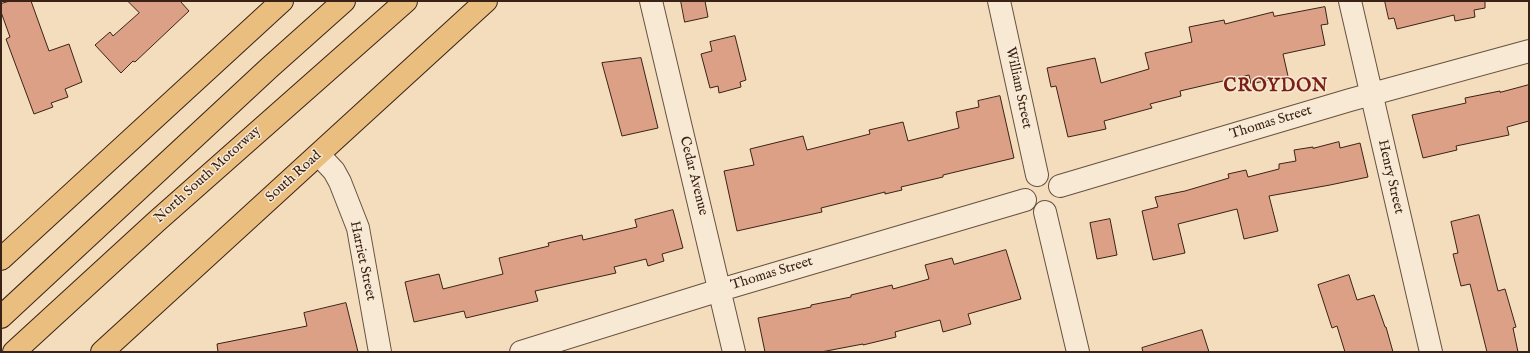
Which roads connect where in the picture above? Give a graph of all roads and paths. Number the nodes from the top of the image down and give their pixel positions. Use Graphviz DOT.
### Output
graph roads {
  1 [pos="282,1"];
  2 [pos="344,1"];
  3 [pos="406,1"];
  4 [pos="486,1"];
  5 [pos="651,1"];
  6 [pos="999,1"];
  7 [pos="1350,1"];
  8 [pos="1529,51"];
  9 [pos="1371,94"];
  10 [pos="319,155"];
  11 [pos="1037,175"];
  12 [pos="1060,186"];
  13 [pos="1025,200"];
  14 [pos="1045,212"];
  15 [pos="1,259"];
  16 [pos="720,290"];
  17 [pos="1,317"];
  18 [pos="14,352"];
  19 [pos="102,352"];
  20 [pos="380,352"];
  21 [pos="521,352"];
  22 [pos="734,352"];
  23 [pos="1078,352"];
  24 [pos="1431,352"];
  1 -- 15 [label="main road"];
  2 -- 17 [label="main road"];
  3 -- 18 [label="main road, North South Motorway"];
  4 -- 10 [label="main road, South Road"];
  5 -- 16 [label="street, Cedar Avenue"];
  6 -- 11 [label="street, William Street"];
  7 -- 9 [label="street, Henry Street"];
  8 -- 9 [label="street, Thomas Street"];
  9 -- 12 [label="street, Thomas Street"];
  9 -- 24 [label="street, Henry Street"];
  10 -- 19 [label="main road, South Road"];
  10 -- 20 [label="street, Harriet Street"];
  11 -- 12 [label="street"];
  11 -- 13 [label="street"];
  12 -- 14 [label="street"];
  13 -- 14 [label="street"];
  13 -- 16 [label="street, Thomas Street"];
  14 -- 23 [label="street"];
  16 -- 21 [label="street, Thomas Street"];
  16 -- 22 [label="street, Cedar Avenue"];
}
